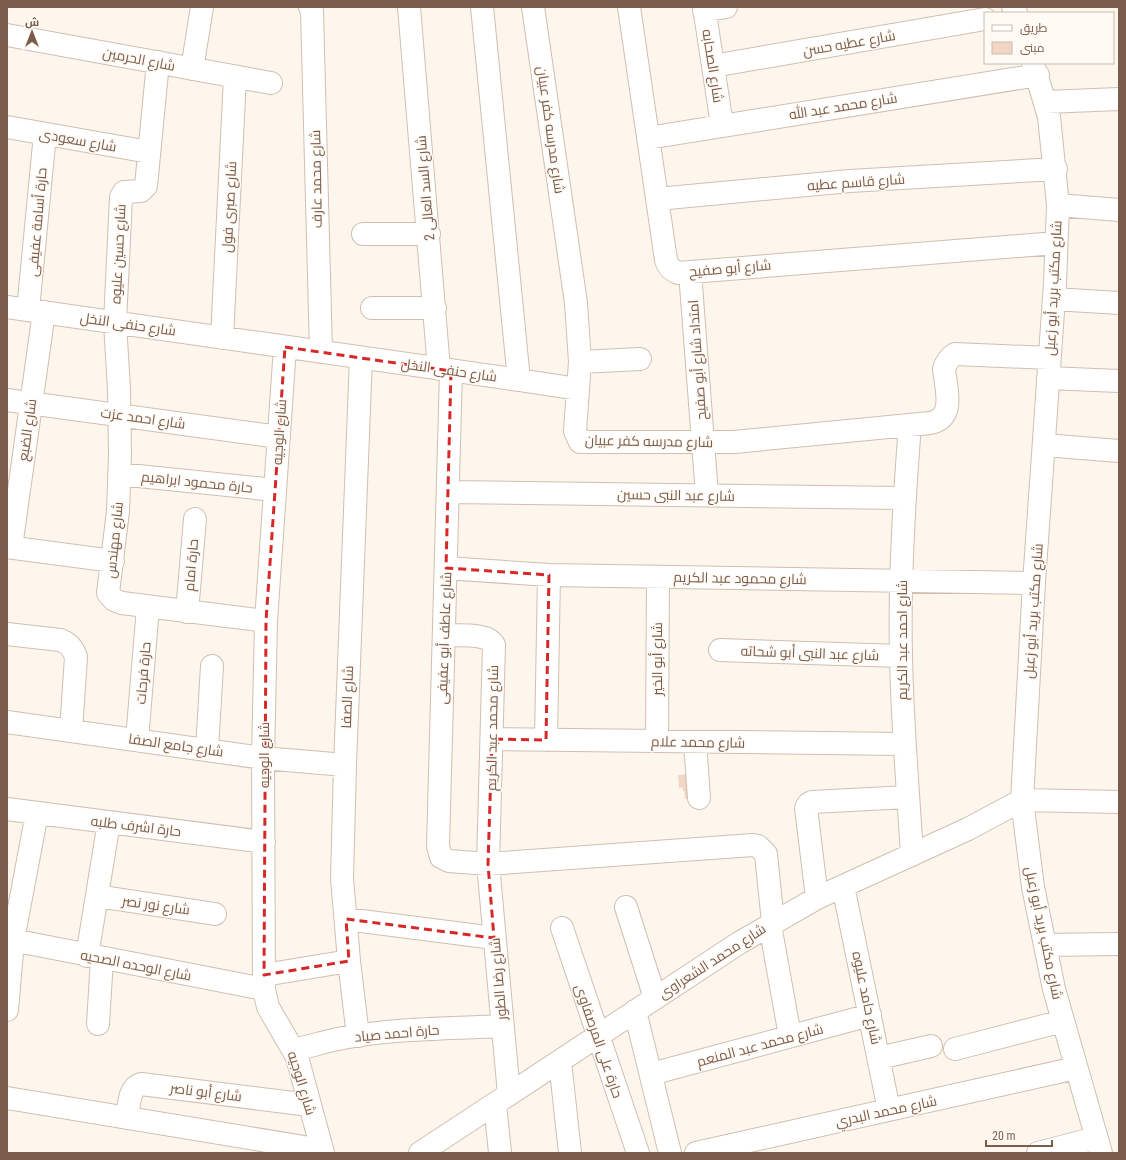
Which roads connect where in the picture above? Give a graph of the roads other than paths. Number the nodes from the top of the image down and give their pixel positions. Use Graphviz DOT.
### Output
graph roads {
  1 [pos="202,7"];
  2 [pos="310,7"];
  3 [pos="409,7"];
  4 [pos="482,7"];
  5 [pos="532,7"];
  6 [pos="629,7"];
  7 [pos="726,7"];
  8 [pos="704,8"];
  9 [pos="984,19"];
  10 [pos="7,35"];
  11 [pos="158,62"];
  12 [pos="713,66"];
  13 [pos="192,69"];
  14 [pos="1036,69"];
  15 [pos="235,77"];
  16 [pos="271,83"];
  17 [pos="1119,99"];
  18 [pos="1046,102"];
  19 [pos="722,125"];
  20 [pos="7,127"];
  21 [pos="45,134"];
  22 [pos="648,138"];
  23 [pos="149,152"];
  24 [pos="1056,169"];
  25 [pos="657,199"];
  26 [pos="1058,205"];
  27 [pos="1119,210"];
  28 [pos="363,234"];
  29 [pos="429,234"];
  30 [pos="1056,243"];
  31 [pos="690,272"];
  32 [pos="1054,299"];
  33 [pos="1119,303"];
  34 [pos="7,307"];
  35 [pos="372,308"];
  36 [pos="435,308"];
  37 [pos="36,311"];
  38 [pos="115,322"];
  39 [pos="222,338"];
  40 [pos="285,347"];
  41 [pos="321,352"];
  42 [pos="361,358"];
  43 [pos="640,359"];
  44 [pos="580,362"];
  45 [pos="1049,368"];
  46 [pos="445,370"];
  47 [pos="519,380"];
  48 [pos="1119,381"];
  49 [pos="578,389"];
  50 [pos="7,400"];
  51 [pos="31,403"];
  52 [pos="120,415"];
  53 [pos="910,425"];
  54 [pos="279,437"];
  55 [pos="703,442"];
  56 [pos="1044,445"];
  57 [pos="1119,451"];
  58 [pos="119,474"];
  59 [pos="275,490"];
  60 [pos="448,492"];
  61 [pos="707,495"];
  62 [pos="904,498"];
  63 [pos="194,519"];
  64 [pos="9,547"];
  65 [pos="113,561"];
  66 [pos="446,568"];
  67 [pos="548,575"];
  68 [pos="658,577"];
  69 [pos="901,581"];
  70 [pos="1034,583"];
  71 [pos="148,607"];
  72 [pos="187,612"];
  73 [pos="266,621"];
  74 [pos="7,634"];
  75 [pos="444,635"];
  76 [pos="720,650"];
  77 [pos="901,656"];
  78 [pos="212,666"];
  79 [pos="7,722"];
  80 [pos="71,731"];
  81 [pos="492,739"];
  82 [pos="137,740"];
  83 [pos="546,740"];
  84 [pos="657,741"];
  85 [pos="696,742"];
  86 [pos="904,744"];
  87 [pos="207,749"];
  88 [pos="263,758"];
  89 [pos="345,765"];
  90 [pos="908,797"];
  91 [pos="699,798"];
  92 [pos="1022,800"];
  93 [pos="1119,802"];
  94 [pos="7,809"];
  95 [pos="37,813"];
  96 [pos="109,822"];
  97 [pos="264,842"];
  98 [pos="912,855"];
  99 [pos="488,864"];
  100 [pos="843,886"];
  101 [pos="97,896"];
  102 [pos="817,898"];
  103 [pos="626,907"];
  104 [pos="215,914"];
  105 [pos="346,919"];
  106 [pos="771,924"];
  107 [pos="562,928"];
  108 [pos="494,938"];
  109 [pos="10,940"];
  110 [pos="1045,944"];
  111 [pos="1119,944"];
  112 [pos="94,957"];
  113 [pos="349,961"];
  114 [pos="264,982"];
  115 [pos="655,998"];
  116 [pos="7,1010"];
  117 [pos="635,1011"];
  118 [pos="870,1015"];
  119 [pos="1063,1021"];
  120 [pos="98,1024"];
  121 [pos="502,1026"];
  122 [pos="358,1036"];
  123 [pos="597,1036"];
  124 [pos="790,1036"];
  125 [pos="931,1046"];
  126 [pos="955,1049"];
  127 [pos="293,1050"];
  128 [pos="879,1058"];
  129 [pos="560,1061"];
  130 [pos="1076,1068"];
  131 [pos="651,1074"];
  132 [pos="7,1098"];
  133 [pos="502,1099"];
  134 [pos="310,1105"];
  135 [pos="890,1110"];
  136 [pos="127,1118"];
  137 [pos="1098,1146"];
  138 [pos="322,1151"];
  139 [pos="420,1153"];
  140 [pos="500,1153"];
  141 [pos="570,1153"];
  142 [pos="638,1153"];
  143 [pos="670,1153"];
  144 [pos="696,1153"];
  145 [pos="1038,1153"];
  1 -- 13 [label="street"];
  2 -- 41 [label="street, شارع محمد عارف"];
  3 -- 29 [label="street, شارع السد العالى 2"];
  4 -- 47 [label="street, شارع حنفى النخل"];
  5 -- 44 [label="street, شارع مدرسه كفر عبيان"];
  6 -- 22 [label="street, شارع أبو صفيح"];
  7 -- 8 [label="street"];
  8 -- 12 [label="street, شارع الصحابه"];
  9 -- 12 [label="street, شارع عطيه حسن"];
  10 -- 11 [label="street, شارع الحرمين"];
  11 -- 13 [label="street, شارع الحرمين"];
  11 -- 23 [label="street, شارع حسين عليوه"];
  12 -- 19 [label="street, شارع الصحابه"];
  13 -- 15 [label="street, شارع الحرمين"];
  14 -- 18 [label="street, شارع مكتب بريد أبو زعبل"];
  14 -- 19 [label="street, شارع محمد عبد الله"];
  15 -- 16 [label="street, شارع الحرمين"];
  15 -- 39 [label="street, شارع صبرى فول"];
  17 -- 18 [label="street"];
  18 -- 24 [label="street, شارع مكتب بريد أبو زعبل"];
  19 -- 22 [label="street, شارع محمد عبد الله"];
  20 -- 21 [label="street, شارع سعودى"];
  21 -- 23 [label="street, شارع سعودى"];
  21 -- 37 [label="street, حارة أسامة عفيفى"];
  22 -- 25 [label="street, شارع أبو صفيح"];
  23 -- 38 [label="street, شارع حسين عليوه"];
  24 -- 25 [label="street, شارع قاسم عطيه"];
  24 -- 26 [label="street, شارع مكتب بريد أبو زعبل"];
  25 -- 31 [label="street, شارع أبو صفيح"];
  26 -- 27 [label="street"];
  26 -- 30 [label="street, شارع مكتب بريد أبو زعبل"];
  28 -- 29 [label="street"];
  29 -- 36 [label="street, شارع السد العالى 2"];
  30 -- 31 [label="street, شارع أبو صفيح"];
  30 -- 32 [label="street, شارع مكتب بريد أبو زعبل"];
  31 -- 55 [label="street, امتداد شارع أبو صفيح"];
  32 -- 33 [label="street"];
  32 -- 45 [label="street, شارع مكتب بريد أبو زعبل"];
  34 -- 37 [label="street, شارع حنفى النخل"];
  35 -- 36 [label="street"];
  36 -- 46 [label="street, شارع السد العالى 2"];
  37 -- 38 [label="street, شارع حنفى النخل"];
  37 -- 51 [label="street, شارع الضبع"];
  38 -- 39 [label="street, شارع حنفى النخل"];
  38 -- 52 [label="street, شارع مهندس"];
  39 -- 40 [label="street, شارع حنفى النخل"];
  40 -- 41 [label="street, شارع حنفى النخل"];
  40 -- 54 [label="street, شارع الوجيه"];
  41 -- 42 [label="street, شارع حنفى النخل"];
  42 -- 46 [label="street, شارع حنفى النخل"];
  42 -- 89 [label="street, شارع الصفا"];
  43 -- 44 [label="street"];
  44 -- 49 [label="street, شارع مدرسه كفر عبيان"];
  45 -- 48 [label="street"];
  45 -- 53 [label="street, شارع مدرسه كفر عبيان"];
  45 -- 56 [label="street, شارع مكتب بريد أبو زعبل"];
  46 -- 47 [label="street, شارع حنفى النخل"];
  46 -- 60 [label="street, شارع عاطف أبو عفيفى"];
  47 -- 49 [label="street"];
  49 -- 55 [label="street, شارع مدرسه كفر عبيان"];
  50 -- 51 [label="street, شارع احمد عزت"];
  51 -- 52 [label="street, شارع احمد عزت"];
  51 -- 64 [label="street, شارع الضبع"];
  52 -- 54 [label="street, شارع احمد عزت"];
  52 -- 58 [label="street, شارع مهندس"];
  53 -- 55 [label="street, شارع مدرسه كفر عبيان"];
  53 -- 62 [label="street, شارع احمد عبد الكريم"];
  54 -- 59 [label="street, شارع الوجيه"];
  55 -- 61 [label="street, امتداد شارع أبو صفيح"];
  56 -- 57 [label="street"];
  56 -- 70 [label="street, شارع مكتب بريد أبو زعبل"];
  58 -- 59 [label="street, حارة محمود ابراهيم"];
  58 -- 65 [label="street, شارع مهندس"];
  59 -- 73 [label="street, شارع الوجيه"];
  60 -- 61 [label="street, شارع عبد النبى حسين"];
  60 -- 66 [label="street, شارع عاطف أبو عفيفى"];
  61 -- 62 [label="street, شارع عبد النبى حسين"];
  62 -- 69 [label="street, شارع احمد عبد الكريم"];
  63 -- 72 [label="street, حارة امام"];
  64 -- 65 [label="street"];
  65 -- 71 [label="street, شارع مهندس"];
  66 -- 67 [label="street, شارع محمود عبد الكريم"];
  66 -- 75 [label="street, شارع عاطف أبو عفيفى"];
  67 -- 68 [label="street, شارع محمود عبد الكريم"];
  67 -- 83 [label="street"];
  68 -- 69 [label="street, شارع محمود عبد الكريم"];
  68 -- 84 [label="street, شارع أبو الخير"];
  69 -- 70 [label="street, شارع محمود عبد الكريم"];
  69 -- 77 [label="street, شارع احمد عبد الكريم"];
  70 -- 92 [label="street, شارع مكتب بريد أبو زعبل"];
  71 -- 72 [label="street, شارع مهندس"];
  71 -- 82 [label="street, حارة فرحات"];
  72 -- 73 [label="street, شارع مهندس"];
  73 -- 88 [label="street, شارع الوجيه"];
  74 -- 80 [label="street"];
  75 -- 81 [label="street, شارع محمد عبد الكريم"];
  75 -- 99 [label="street, شارع عاطف أبو عفيفى"];
  76 -- 77 [label="street, شارع عبد النبى أبو شحاته"];
  77 -- 86 [label="street, شارع احمد عبد الكريم"];
  78 -- 87 [label="street"];
  79 -- 80 [label="street, شارع جامع الصفا"];
  80 -- 82 [label="street, شارع جامع الصفا"];
  81 -- 83 [label="street, شارع محمد علام"];
  81 -- 99 [label="street, شارع محمد عبد الكريم"];
  82 -- 87 [label="street, شارع جامع الصفا"];
  83 -- 84 [label="street, شارع محمد علام"];
  84 -- 85 [label="street, شارع محمد علام"];
  85 -- 86 [label="street, شارع محمد علام"];
  85 -- 91 [label="street"];
  86 -- 90 [label="street, شارع احمد عبد الكريم"];
  87 -- 88 [label="street, شارع جامع الصفا"];
  88 -- 89 [label="street, شارع جامع الصفا"];
  88 -- 97 [label="street, شارع الوجيه"];
  89 -- 105 [label="street, شارع الصفا"];
  90 -- 98 [label="street, شارع احمد عبد الكريم"];
  90 -- 102 [label="street"];
  92 -- 93 [label="street"];
  92 -- 98 [label="street, شارع محمد الشعراوى"];
  92 -- 110 [label="street, شارع مكتب بريد أبو زعبل"];
  94 -- 95 [label="street, حارة اشرف طلبه"];
  95 -- 96 [label="street, حارة اشرف طلبه"];
  95 -- 109 [label="street"];
  96 -- 97 [label="street, حارة اشرف طلبه"];
  96 -- 101 [label="street"];
  97 -- 114 [label="street, شارع الوجيه"];
  98 -- 100 [label="street, شارع محمد الشعراوى"];
  99 -- 106 [label="street, شارع عاطف أبو عفيفى"];
  99 -- 108 [label="street, شارع رضا الطور"];
  100 -- 102 [label="street, شارع محمد الشعراوى"];
  100 -- 118 [label="street, شارع حامد عليوه"];
  101 -- 104 [label="street, شارع نور نصر"];
  101 -- 112 [label="street"];
  102 -- 106 [label="street, شارع محمد الشعراوى"];
  103 -- 115 [label="street"];
  105 -- 108 [label="street"];
  105 -- 113 [label="street, شارع الصفا"];
  106 -- 115 [label="street, شارع محمد الشعراوى"];
  106 -- 124 [label="street"];
  107 -- 123 [label="street, حارة على المرصفاوى"];
  108 -- 121 [label="street, شارع رضا الطور"];
  109 -- 112 [label="street, شارع الوحده الصحيه"];
  109 -- 116 [label="street"];
  110 -- 111 [label="street"];
  110 -- 119 [label="street, شارع مكتب بريد أبو زعبل"];
  112 -- 114 [label="street, شارع الوحده الصحيه"];
  112 -- 120 [label="street"];
  113 -- 114 [label="street, شارع الوحده الصحيه"];
  113 -- 122 [label="street, شارع الصفا"];
  114 -- 127 [label="street, شارع الوجيه"];
  115 -- 117 [label="street, شارع محمد الشعراوى"];
  117 -- 123 [label="street, شارع محمد الشعراوى"];
  117 -- 131 [label="street"];
  118 -- 124 [label="street, شارع محمد عبد المنعم"];
  118 -- 128 [label="street, شارع حامد عليوه"];
  119 -- 126 [label="street"];
  119 -- 130 [label="street, شارع مكتب بريد أبو زعبل"];
  121 -- 122 [label="street, حارة احمد صياد"];
  121 -- 133 [label="street, شارع رضا الطور"];
  122 -- 127 [label="street, حارة احمد صياد"];
  123 -- 129 [label="street, شارع محمد الشعراوى"];
  123 -- 142 [label="street, حارة على المرصفاوى"];
  124 -- 131 [label="street, شارع محمد عبد المنعم"];
  125 -- 128 [label="street"];
  127 -- 134 [label="street, شارع الوجيه"];
  128 -- 135 [label="street, شارع حامد عليوه"];
  129 -- 133 [label="street, شارع محمد الشعراوى"];
  129 -- 141 [label="street"];
  130 -- 135 [label="street, شارع محمد البدري"];
  130 -- 137 [label="street, شارع مكتب بريد أبو زعبل"];
  131 -- 143 [label="street"];
  132 -- 136 [label="street"];
  133 -- 139 [label="street, شارع محمد الشعراوى"];
  133 -- 140 [label="street, شارع رضا الطور"];
  134 -- 136 [label="street, شارع أبو ناصر"];
  134 -- 138 [label="street, شارع الوجيه"];
  135 -- 144 [label="street, شارع محمد البدري"];
  136 -- 138 [label="street"];
  137 -- 145 [label="street"];
}
